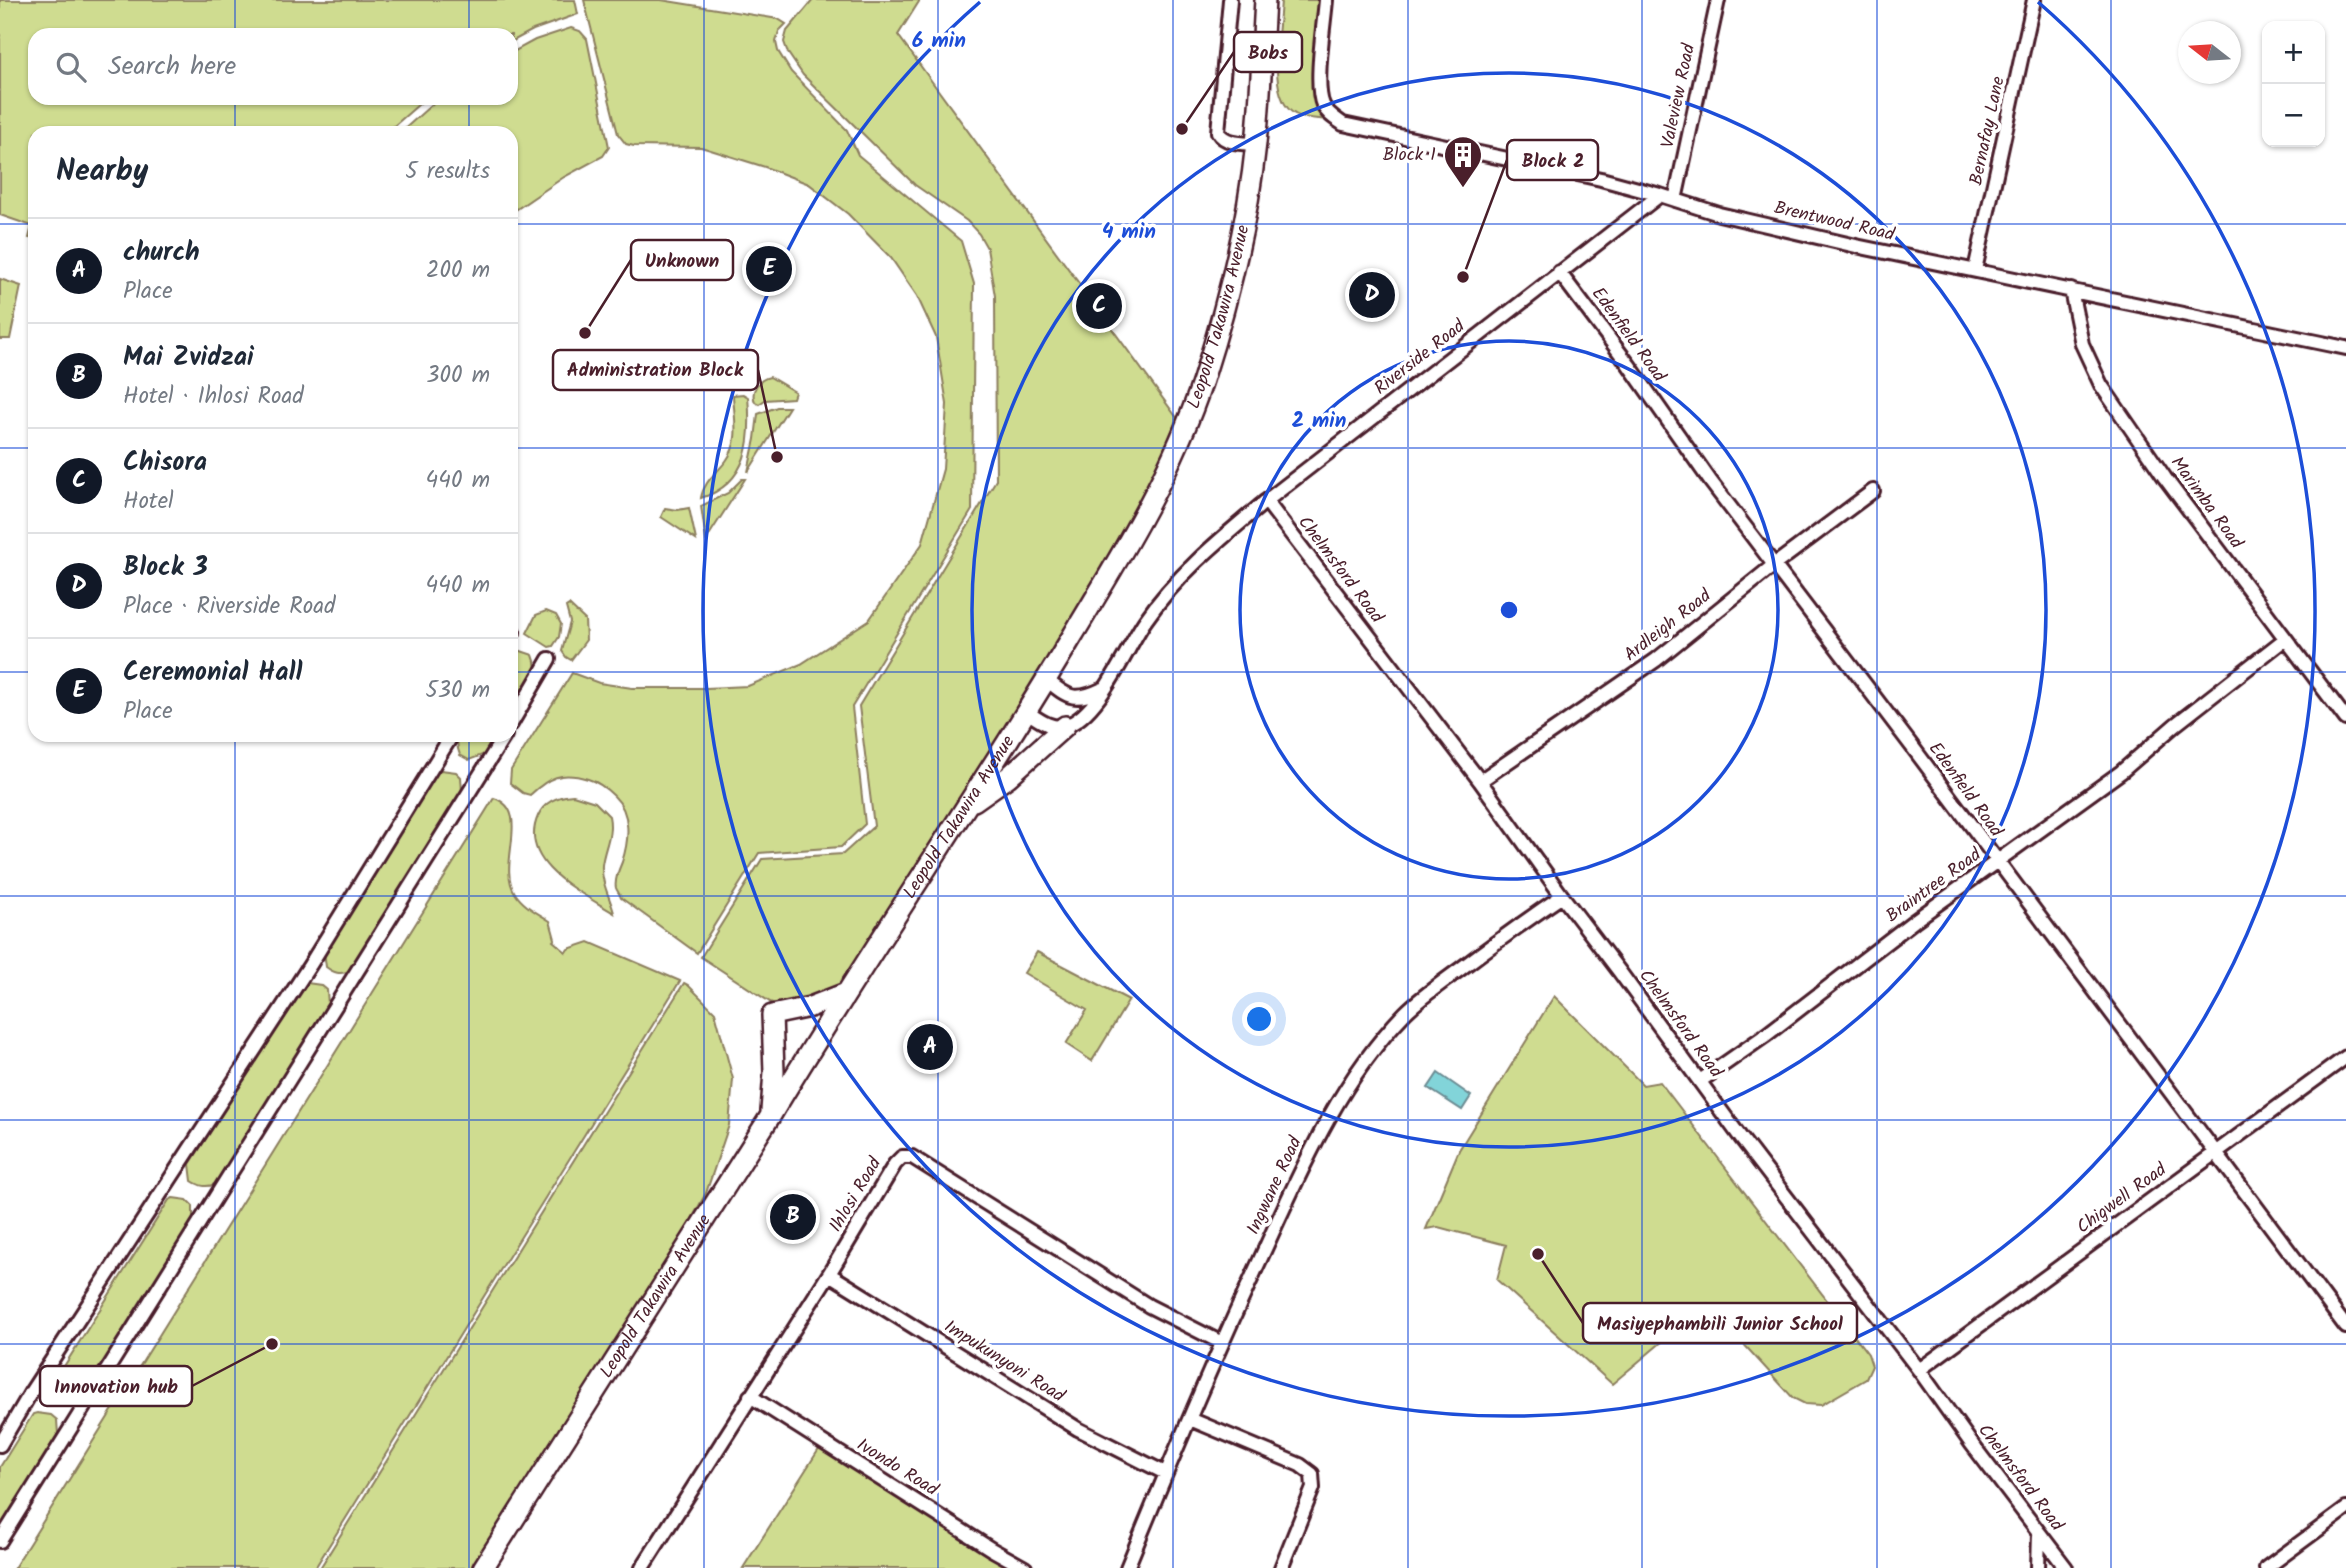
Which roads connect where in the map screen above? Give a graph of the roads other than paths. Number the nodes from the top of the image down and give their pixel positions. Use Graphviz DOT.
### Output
graph roads {
  1 [pos="1230,0"];
  2 [pos="1265,0"];
  3 [pos="1326,0"];
  4 [pos="1718,0"];
  5 [pos="2034,0"];
  6 [pos="1256,145"];
  7 [pos="1660,195"];
  8 [pos="1675,200"];
  9 [pos="1975,270"];
  10 [pos="1559,272"];
  11 [pos="2071,290"];
  12 [pos="2346,348"];
  13 [pos="1873,491"];
  14 [pos="1266,501"];
  15 [pos="1774,565"];
  16 [pos="2285,639"];
  17 [pos="549,659"];
  18 [pos="1046,680"];
  19 [pos="1107,687"];
  20 [pos="518,712"];
  21 [pos="1027,712"];
  22 [pos="2346,719"];
  23 [pos="1065,726"];
  24 [pos="448,742"];
  25 [pos="501,742"];
  26 [pos="1480,781"];
  27 [pos="968,806"];
  28 [pos="1996,862"];
  29 [pos="1562,896"];
  30 [pos="846,992"];
  31 [pos="2346,1058"];
  32 [pos="1700,1081"];
  33 [pos="771,1115"];
  34 [pos="2214,1153"];
  35 [pos="829,1273"];
  36 [pos="2346,1327"];
  37 [pos="1222,1343"];
  38 [pos="1919,1370"];
  39 [pos="750,1396"];
  40 [pos="1190,1419"];
  41 [pos="0,1445"];
  42 [pos="1166,1473"];
  43 [pos="2346,1508"];
  44 [pos="2039,1533"];
  45 [pos="0,1541"];
  46 [pos="482,1568"];
  47 [pos="642,1568"];
  48 [pos="1025,1568"];
  49 [pos="1126,1568"];
  50 [pos="1281,1568"];
  51 [pos="2038,1568"];
  52 [pos="2066,1568"];
  53 [pos="2266,1568"];
  1 -- 6 [label="street"];
  2 -- 6 [label="highway, Leopold Takawira Avenue"];
  3 -- 7 [label="street, Brentwood Road"];
  4 -- 8 [label="street, Valeview Road"];
  5 -- 9 [label="street, Bernafay Lane"];
  6 -- 18 [label="highway, Leopold Takawira Avenue"];
  7 -- 8 [label="street, Brentwood Road"];
  7 -- 10 [label="street, Riverside Road"];
  8 -- 9 [label="street, Brentwood Road"];
  9 -- 11 [label="street, Brentwood Road"];
  10 -- 14 [label="street, Riverside Road"];
  10 -- 15 [label="street, Edenfield Road"];
  11 -- 12 [label="street, Brentwood Road"];
  11 -- 16 [label="street, Marimba Road"];
  13 -- 15 [label="street, Ardleigh Road"];
  14 -- 19 [label="street, Riverside Road"];
  14 -- 26 [label="street, Chelmsford Road"];
  15 -- 26 [label="street, Ardleigh Road"];
  15 -- 28 [label="street, Edenfield Road"];
  16 -- 22 [label="street, Marimba Road"];
  16 -- 28 [label="street, Braintree Road"];
  17 -- 20 [label="street"];
  18 -- 19 [label="street"];
  18 -- 21 [label="highway, Leopold Takawira Avenue"];
  19 -- 23 [label="street, Riverside Road"];
  21 -- 23 [label="street"];
  21 -- 27 [label="highway, Leopold Takawira Avenue"];
  23 -- 27 [label="highway"];
  24 -- 41 [label="street"];
  25 -- 45 [label="street"];
  26 -- 29 [label="street, Chelmsford Road"];
  27 -- 30 [label="highway, Leopold Takawira Avenue"];
  28 -- 32 [label="street, Braintree Road"];
  28 -- 34 [label="street, Edenfield Road"];
  29 -- 32 [label="street, Chelmsford Road"];
  29 -- 37 [label="street, Ingwane Road"];
  30 -- 33 [label="highway, Leopold Takawira Avenue"];
  30 -- 33 [label="highway"];
  31 -- 34 [label="street, Chigwell Road"];
  32 -- 38 [label="street, Chelmsford Road"];
  33 -- 46 [label="highway, Leopold Takawira Avenue"];
  34 -- 36 [label="street, Edenfield Road"];
  34 -- 38 [label="street, Chigwell Road"];
  35 -- 37 [label="street, Ihlosi Road"];
  35 -- 39 [label="street, Ihlosi Road"];
  35 -- 42 [label="street, Impukunyoni Road"];
  37 -- 40 [label="street, Ingwane Road"];
  38 -- 44 [label="street, Chelmsford Road"];
  39 -- 47 [label="street, Ihlosi Road"];
  39 -- 48 [label="street, Ivondo Road"];
  40 -- 42 [label="street, Ingwane Road"];
  40 -- 50 [label="street"];
  42 -- 49 [label="street, Ingwane Road"];
  43 -- 53 [label="street"];
  44 -- 51 [label="street"];
  44 -- 52 [label="street, Chelmsford Road"];
}
